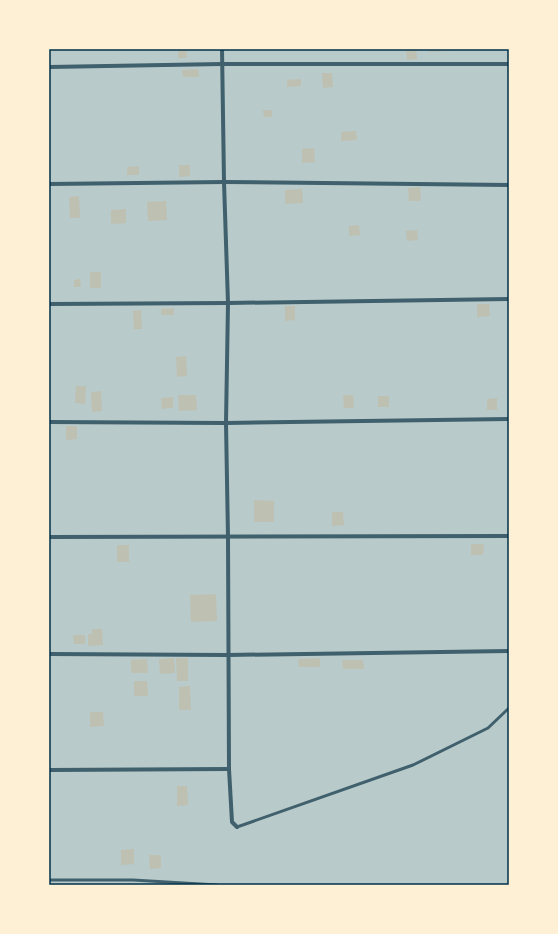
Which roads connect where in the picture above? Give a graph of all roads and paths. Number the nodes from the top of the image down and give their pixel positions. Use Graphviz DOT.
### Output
graph roads {
  1 [pos="222,49"];
  2 [pos="222,64"];
  3 [pos="509,64"];
  4 [pos="49,67"];
  5 [pos="224,182"];
  6 [pos="49,184"];
  7 [pos="509,185"];
  8 [pos="509,299"];
  9 [pos="228,303"];
  10 [pos="49,304"];
  11 [pos="509,419"];
  12 [pos="49,422"];
  13 [pos="226,423"];
  14 [pos="509,536"];
  15 [pos="49,537"];
  16 [pos="228,537"];
  17 [pos="509,651"];
  18 [pos="49,654"];
  19 [pos="228,655"];
  20 [pos="509,708"];
  21 [pos="229,769"];
  22 [pos="49,770"];
  23 [pos="236,827"];
  24 [pos="49,880"];
  25 [pos="217,885"];
  1 -- 2 [label="street"];
  2 -- 3 [label="street"];
  2 -- 4 [label="street"];
  2 -- 5 [label="street"];
  5 -- 6 [label="street"];
  5 -- 7 [label="street"];
  5 -- 9 [label="street"];
  8 -- 9 [label="street"];
  9 -- 10 [label="street"];
  9 -- 13 [label="street"];
  11 -- 13 [label="street"];
  12 -- 13 [label="street"];
  13 -- 16 [label="street"];
  14 -- 16 [label="street"];
  15 -- 16 [label="street"];
  16 -- 19 [label="street"];
  17 -- 19 [label="street"];
  18 -- 19 [label="street"];
  19 -- 21 [label="street"];
  20 -- 23 [label="lane"];
  21 -- 22 [label="street"];
  21 -- 23 [label="street"];
  24 -- 25 [label="lane"];
}
